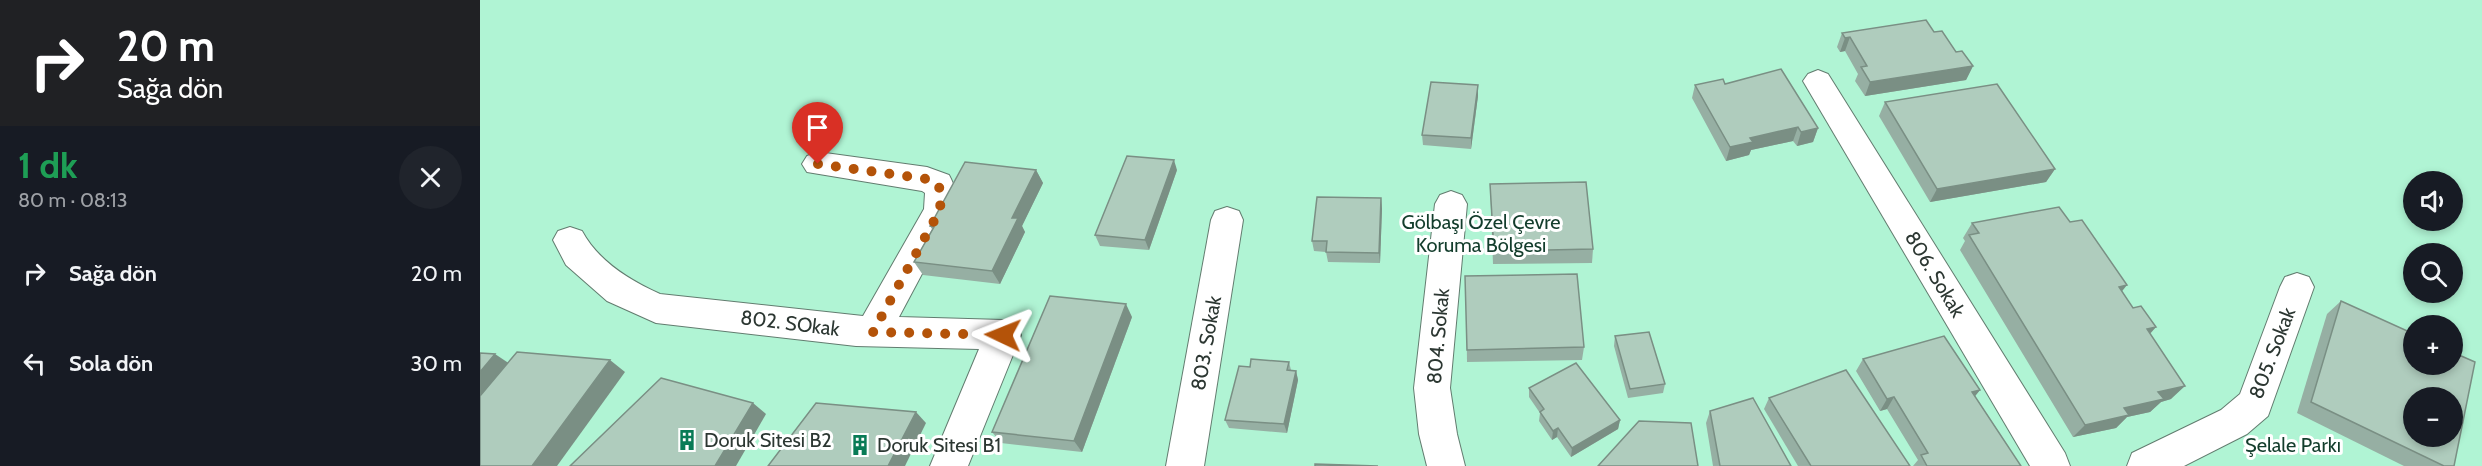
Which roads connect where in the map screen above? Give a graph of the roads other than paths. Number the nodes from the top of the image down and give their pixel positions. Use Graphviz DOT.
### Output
graph roads {
  1 [pos="1818,81"];
  2 [pos="818,164"];
  3 [pos="1451,204"];
  4 [pos="1227,220"];
  5 [pos="570,240"];
  6 [pos="2297,287"];
  7 [pos="873,332"];
  8 [pos="949,466"];
  9 [pos="1185,466"];
  10 [pos="1446,466"];
  11 [pos="2051,466"];
  12 [pos="2146,466"];
  1 -- 11 [label="street, 806. Sokak"];
  2 -- 7 [label="street"];
  3 -- 10 [label="street, 804. Sokak"];
  4 -- 9 [label="street, 803. Sokak"];
  5 -- 7 [label="street, 802. SOkak"];
  6 -- 12 [label="street, 805. Sokak"];
  7 -- 8 [label="street, 802. SOkak"];
}
